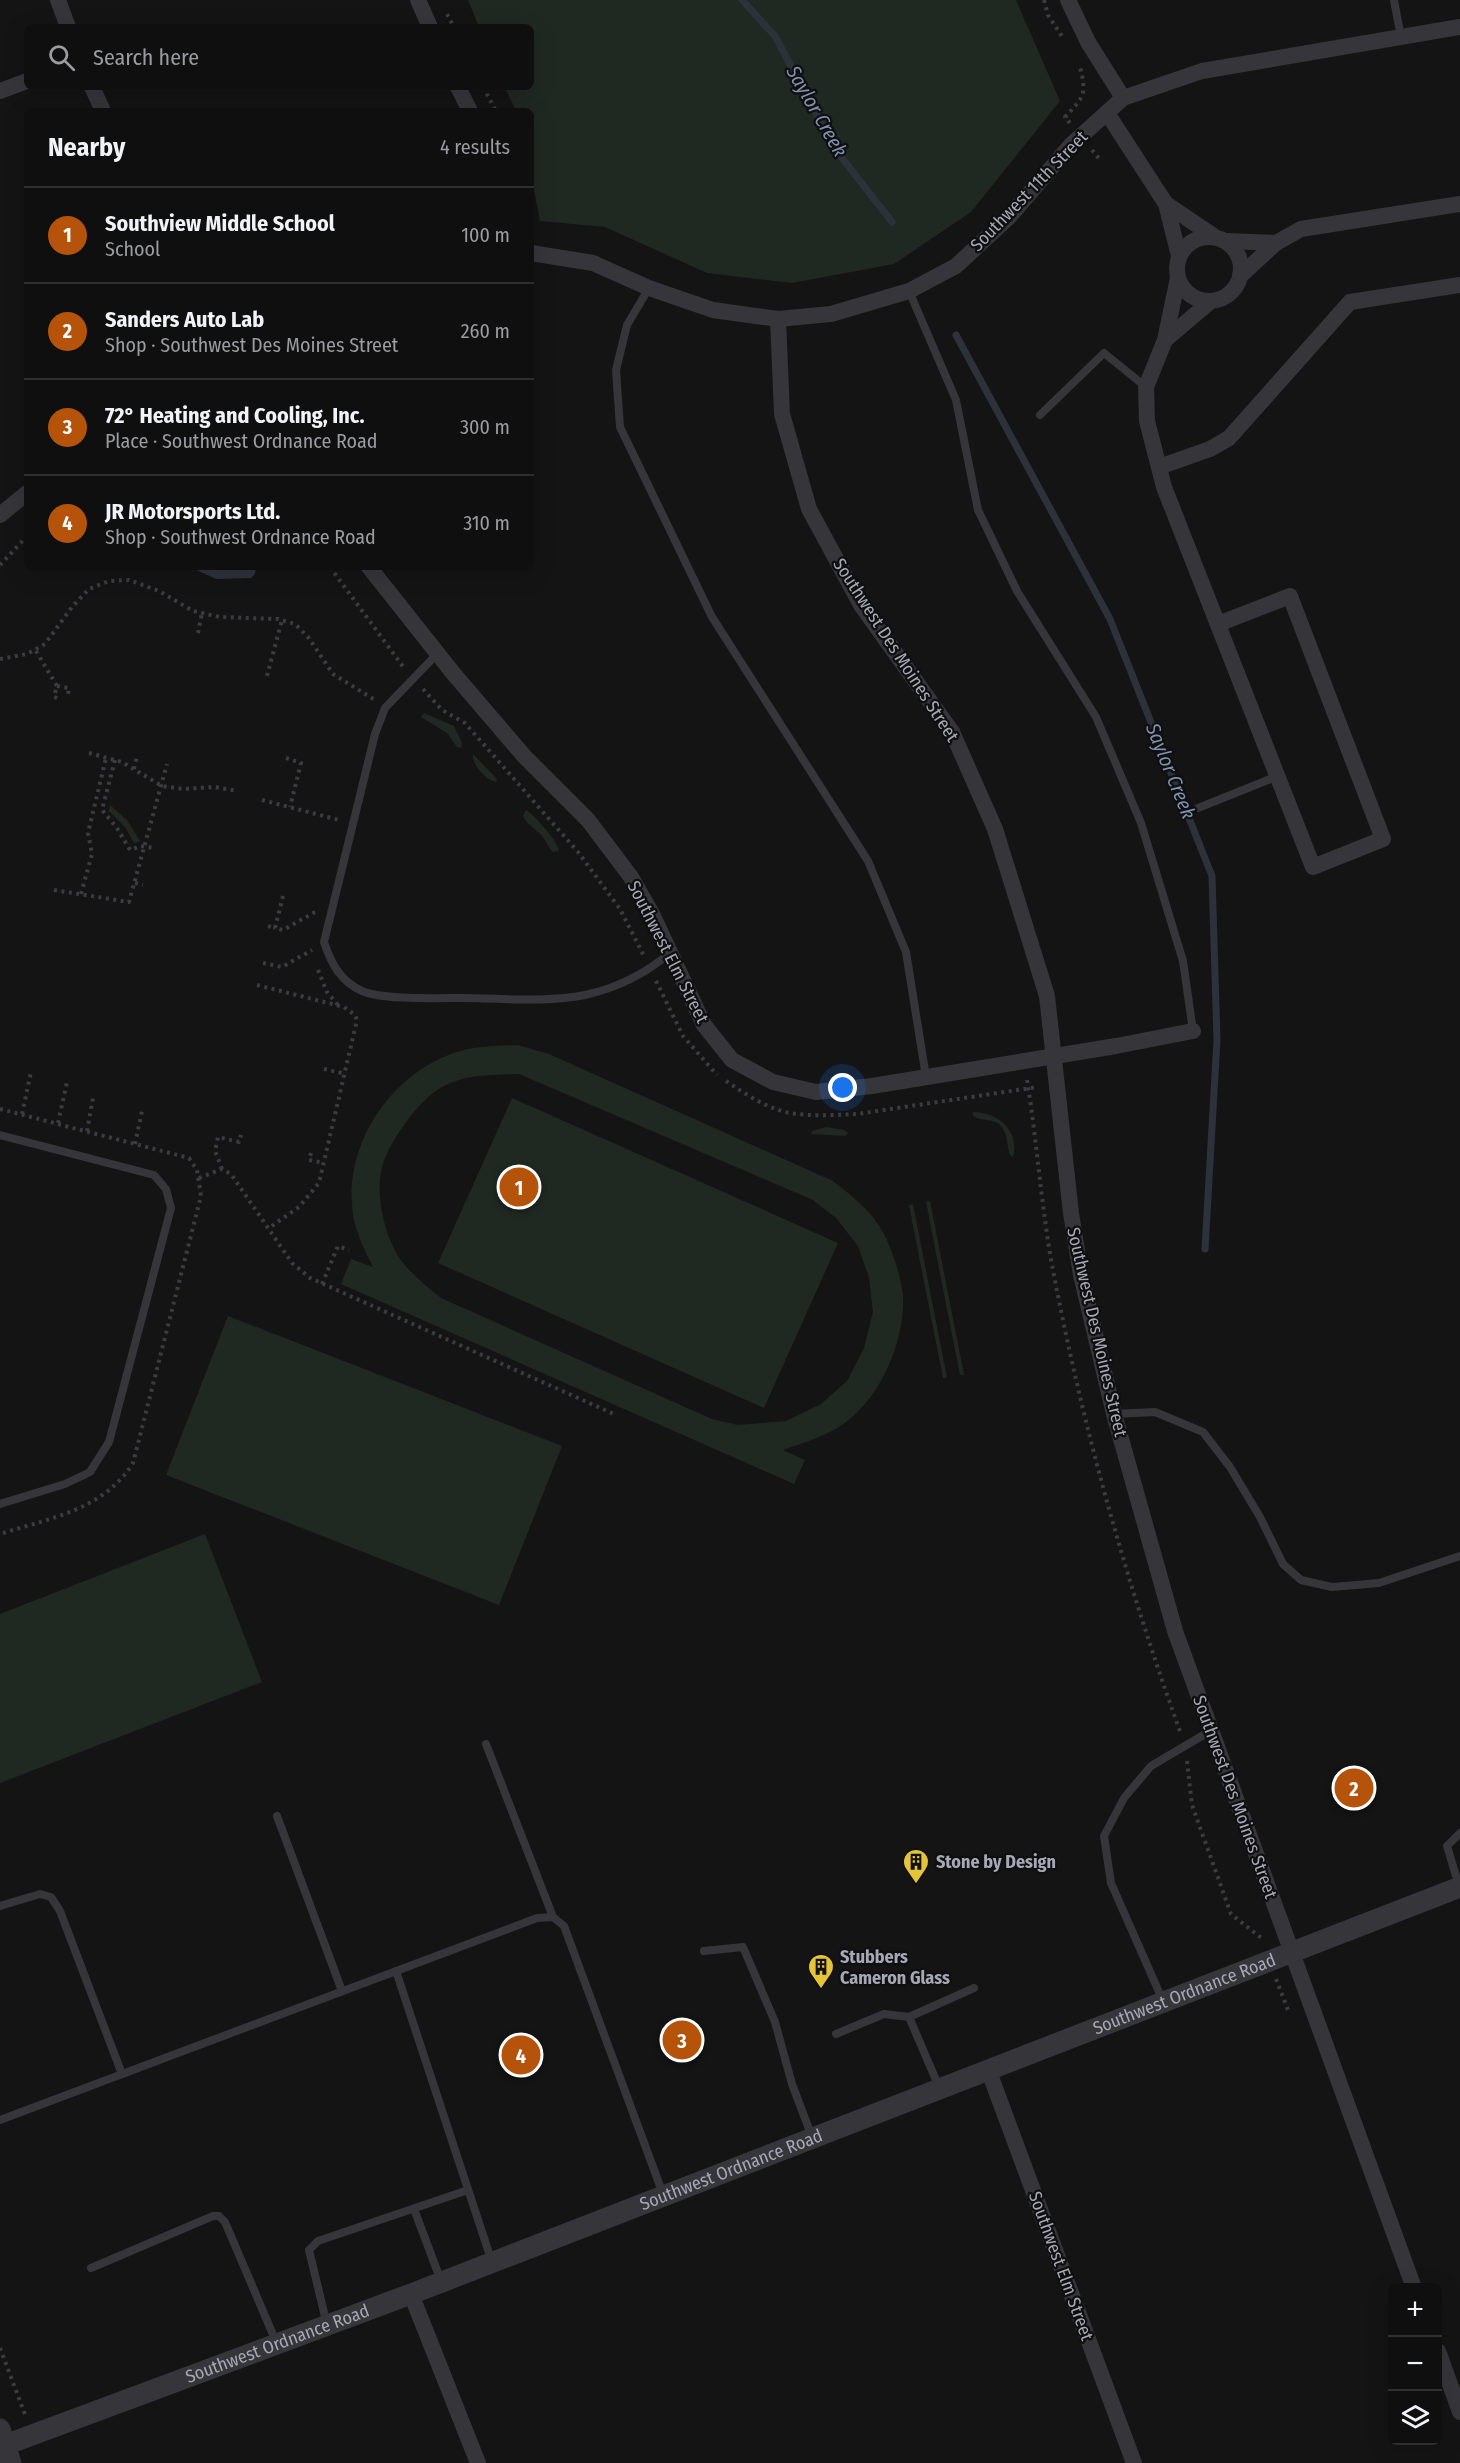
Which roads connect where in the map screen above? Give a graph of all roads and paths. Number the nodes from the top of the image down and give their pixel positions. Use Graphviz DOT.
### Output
graph roads {
  1 [pos="58,0"];
  2 [pos="418,0"];
  3 [pos="1044,0"];
  4 [pos="1068,0"];
  5 [pos="1394,0"];
  6 [pos="67,24"];
  7 [pos="429,24"];
  8 [pos="1460,27"];
  9 [pos="1401,37"];
  10 [pos="1067,44"];
  11 [pos="1079,63"];
  12 [pos="24,82"];
  13 [pos="94,90"];
  14 [pos="460,90"];
  15 [pos="485,90"];
  16 [pos="0,91"];
  17 [pos="1124,98"];
  18 [pos="102,108"];
  19 [pos="468,108"];
  20 [pos="494,108"];
  21 [pos="1107,113"];
  22 [pos="1081,136"];
  23 [pos="1101,160"];
  24 [pos="1166,204"];
  25 [pos="1460,204"];
  26 [pos="1221,239"];
  27 [pos="1276,243"];
  28 [pos="534,253"];
  29 [pos="1179,256"];
  30 [pos="1240,276"];
  31 [pos="1178,278"];
  32 [pos="1460,285"];
  33 [pos="649,288"];
  34 [pos="909,291"];
  35 [pos="1211,301"];
  36 [pos="778,319"];
  37 [pos="1165,340"];
  38 [pos="1146,387"];
  39 [pos="1040,415"];
  40 [pos="1159,467"];
  41 [pos="24,495"];
  42 [pos="0,515"];
  43 [pos="24,539"];
  44 [pos="0,564"];
  45 [pos="371,570"];
  46 [pos="202,613"];
  47 [pos="282,620"];
  48 [pos="1218,624"];
  49 [pos="198,633"];
  50 [pos="36,651"];
  51 [pos="437,654"];
  52 [pos="0,659"];
  53 [pos="267,676"];
  54 [pos="57,686"];
  55 [pos="68,695"];
  56 [pos="61,699"];
  57 [pos="375,700"];
  58 [pos="88,753"];
  59 [pos="137,756"];
  60 [pos="106,758"];
  61 [pos="286,758"];
  62 [pos="115,760"];
  63 [pos="167,764"];
  64 [pos="135,769"];
  65 [pos="1278,776"];
  66 [pos="162,786"];
  67 [pos="238,791"];
  68 [pos="262,800"];
  69 [pos="290,807"];
  70 [pos="1198,808"];
  71 [pos="345,822"];
  72 [pos="145,847"];
  73 [pos="153,848"];
  74 [pos="135,883"];
  75 [pos="143,885"];
  76 [pos="54,890"];
  77 [pos="81,894"];
  78 [pos="284,896"];
  79 [pos="324,907"];
  80 [pos="268,926"];
  81 [pos="275,928"];
  82 [pos="670,953"];
  83 [pos="257,985"];
  84 [pos="1193,1031"];
  85 [pos="1054,1056"];
  86 [pos="324,1069"];
  87 [pos="31,1072"];
  88 [pos="346,1074"];
  89 [pos="926,1077"];
  90 [pos="67,1082"];
  91 [pos="93,1098"];
  92 [pos="0,1109"];
  93 [pos="142,1111"];
  94 [pos="22,1114"];
  95 [pos="58,1123"];
  96 [pos="87,1131"];
  97 [pos="0,1135"];
  98 [pos="241,1135"];
  99 [pos="135,1144"];
  100 [pos="311,1153"];
  101 [pos="324,1163"];
  102 [pos="222,1169"];
  103 [pos="199,1178"];
  104 [pos="269,1228"];
  105 [pos="349,1250"];
  106 [pos="322,1284"];
  107 [pos="1114,1414"];
  108 [pos="616,1415"];
  109 [pos="0,1504"];
  110 [pos="0,1534"];
  111 [pos="1460,1556"];
  112 [pos="1213,1730"];
  113 [pos="486,1744"];
  114 [pos="276,1816"];
  115 [pos="1460,1833"];
  116 [pos="1460,1887"];
  117 [pos="0,1906"];
  118 [pos="553,1917"];
  119 [pos="704,1952"];
  120 [pos="1290,1952"];
  121 [pos="396,1971"];
  122 [pos="974,1988"];
  123 [pos="342,1991"];
  124 [pos="1163,2001"];
  125 [pos="909,2017"];
  126 [pos="836,2034"];
  127 [pos="988,2069"];
  128 [pos="122,2074"];
  129 [pos="939,2088"];
  130 [pos="0,2120"];
  131 [pos="812,2137"];
  132 [pos="468,2190"];
  133 [pos="664,2195"];
  134 [pos="414,2209"];
  135 [pos="492,2262"];
  136 [pos="91,2268"];
  137 [pos="441,2282"];
  138 [pos="1412,2283"];
  139 [pos="411,2294"];
  140 [pos="327,2325"];
  141 [pos="277,2344"];
  142 [pos="0,2348"];
  143 [pos="1442,2364"];
  144 [pos="1460,2412"];
  145 [pos="33,2435"];
  146 [pos="4,2446"];
  147 [pos="478,2463"];
  148 [pos="1134,2463"];
  1 -- 6 [label="street"];
  2 -- 7 [label="street"];
  3 -- 10 [label="path"];
  4 -- 17 [label="street"];
  5 -- 9 [label="lane"];
  8 -- 9 [label="street, Southwest 11th Street"];
  9 -- 17 [label="street, Southwest 11th Street"];
  11 -- 22 [label="path"];
  12 -- 16 [label="street"];
  13 -- 18 [label="street"];
  14 -- 19 [label="street"];
  15 -- 20 [label="path"];
  17 -- 21 [label="street, Southwest 11th Street"];
  21 -- 22 [label="street, Southwest 11th Street"];
  21 -- 24 [label="street"];
  22 -- 23 [label="path"];
  22 -- 34 [label="street, Southwest 11th Street"];
  24 -- 26 [label="street"];
  24 -- 29 [label="street"];
  25 -- 27 [label="street"];
  26 -- 27 [label="street"];
  26 -- 29 [label="street"];
  26 -- 30 [label="street"];
  27 -- 30 [label="street"];
  28 -- 33 [label="street, Southwest 11th Street"];
  29 -- 31 [label="street"];
  30 -- 35 [label="street"];
  31 -- 35 [label="street"];
  31 -- 37 [label="street"];
  32 -- 40 [label="street"];
  33 -- 36 [label="street, Southwest 11th Street"];
  33 -- 89 [label="lane"];
  34 -- 36 [label="street, Southwest 11th Street"];
  34 -- 84 [label="lane"];
  35 -- 37 [label="street"];
  36 -- 85 [label="street, Southwest Des Moines Street"];
  37 -- 38 [label="street"];
  38 -- 39 [label="lane"];
  38 -- 40 [label="street"];
  40 -- 48 [label="street"];
  41 -- 42 [label="street"];
  43 -- 44 [label="path"];
  45 -- 51 [label="street, Southwest Elm Street"];
  46 -- 47 [label="path"];
  46 -- 49 [label="path"];
  46 -- 50 [label="path"];
  47 -- 53 [label="path"];
  47 -- 57 [label="path"];
  48 -- 65 [label="street"];
  48 -- 65 [label="street"];
  50 -- 52 [label="path"];
  50 -- 54 [label="path"];
  51 -- 82 [label="street, Southwest Elm Street"];
  51 -- 82 [label="lane"];
  54 -- 55 [label="path"];
  54 -- 56 [label="path"];
  58 -- 60 [label="path"];
  59 -- 64 [label="path"];
  60 -- 62 [label="path"];
  60 -- 77 [label="path"];
  61 -- 69 [label="path"];
  62 -- 64 [label="path"];
  62 -- 72 [label="path"];
  63 -- 66 [label="path"];
  64 -- 66 [label="path"];
  65 -- 70 [label="lane"];
  66 -- 67 [label="path"];
  66 -- 72 [label="path"];
  68 -- 69 [label="path"];
  69 -- 71 [label="path"];
  72 -- 73 [label="path"];
  72 -- 74 [label="path"];
  74 -- 75 [label="path"];
  74 -- 77 [label="path"];
  76 -- 77 [label="path"];
  78 -- 81 [label="path"];
  79 -- 81 [label="path"];
  80 -- 81 [label="path"];
  82 -- 89 [label="street, Southwest Elm Street"];
  83 -- 88 [label="path"];
  84 -- 85 [label="street, Southwest Elm Street"];
  85 -- 89 [label="street, Southwest Elm Street"];
  85 -- 107 [label="street, Southwest Des Moines Street"];
  86 -- 88 [label="path"];
  87 -- 94 [label="path"];
  88 -- 101 [label="path"];
  90 -- 95 [label="path"];
  91 -- 96 [label="path"];
  92 -- 94 [label="path"];
  93 -- 99 [label="path"];
  94 -- 95 [label="path"];
  95 -- 96 [label="path"];
  96 -- 99 [label="path"];
  97 -- 109 [label="lane"];
  98 -- 102 [label="path"];
  99 -- 103 [label="path"];
  100 -- 101 [label="path"];
  101 -- 104 [label="path"];
  102 -- 103 [label="path"];
  102 -- 104 [label="path"];
  103 -- 110 [label="path"];
  104 -- 106 [label="path"];
  105 -- 106 [label="path"];
  106 -- 108 [label="path"];
  107 -- 111 [label="lane"];
  107 -- 112 [label="street, Southwest Des Moines Street"];
  112 -- 120 [label="street, Southwest Des Moines Street"];
  112 -- 124 [label="lane"];
  113 -- 118 [label="lane"];
  114 -- 123 [label="lane"];
  115 -- 116 [label="lane"];
  116 -- 120 [label="street, Southwest Ordnance Road"];
  117 -- 128 [label="lane"];
  118 -- 121 [label="lane"];
  118 -- 133 [label="lane"];
  119 -- 131 [label="lane"];
  120 -- 124 [label="street, Southwest Ordnance Road"];
  120 -- 138 [label="street, Southwest Des Moines Street"];
  121 -- 123 [label="lane"];
  121 -- 132 [label="lane"];
  122 -- 125 [label="lane"];
  123 -- 128 [label="lane"];
  124 -- 127 [label="street, Southwest Ordnance Road"];
  125 -- 126 [label="lane"];
  125 -- 129 [label="lane"];
  127 -- 129 [label="street, Southwest Ordnance Road"];
  127 -- 148 [label="street, Southwest Elm Street"];
  128 -- 130 [label="lane"];
  129 -- 131 [label="street, Southwest Ordnance Road"];
  131 -- 133 [label="street, Southwest Ordnance Road"];
  132 -- 134 [label="lane"];
  132 -- 135 [label="lane"];
  133 -- 135 [label="street, Southwest Ordnance Road"];
  134 -- 137 [label="lane"];
  134 -- 140 [label="lane"];
  135 -- 137 [label="street, Southwest Ordnance Road"];
  136 -- 141 [label="lane"];
  137 -- 139 [label="street, Southwest Ordnance Road"];
  139 -- 140 [label="street, Southwest Ordnance Road"];
  139 -- 147 [label="street"];
  140 -- 141 [label="street, Southwest Ordnance Road"];
  141 -- 145 [label="street, Southwest Ordnance Road"];
  142 -- 145 [label="path"];
  143 -- 144 [label="street"];
  145 -- 146 [label="street, Southwest Ordnance Road"];
}
